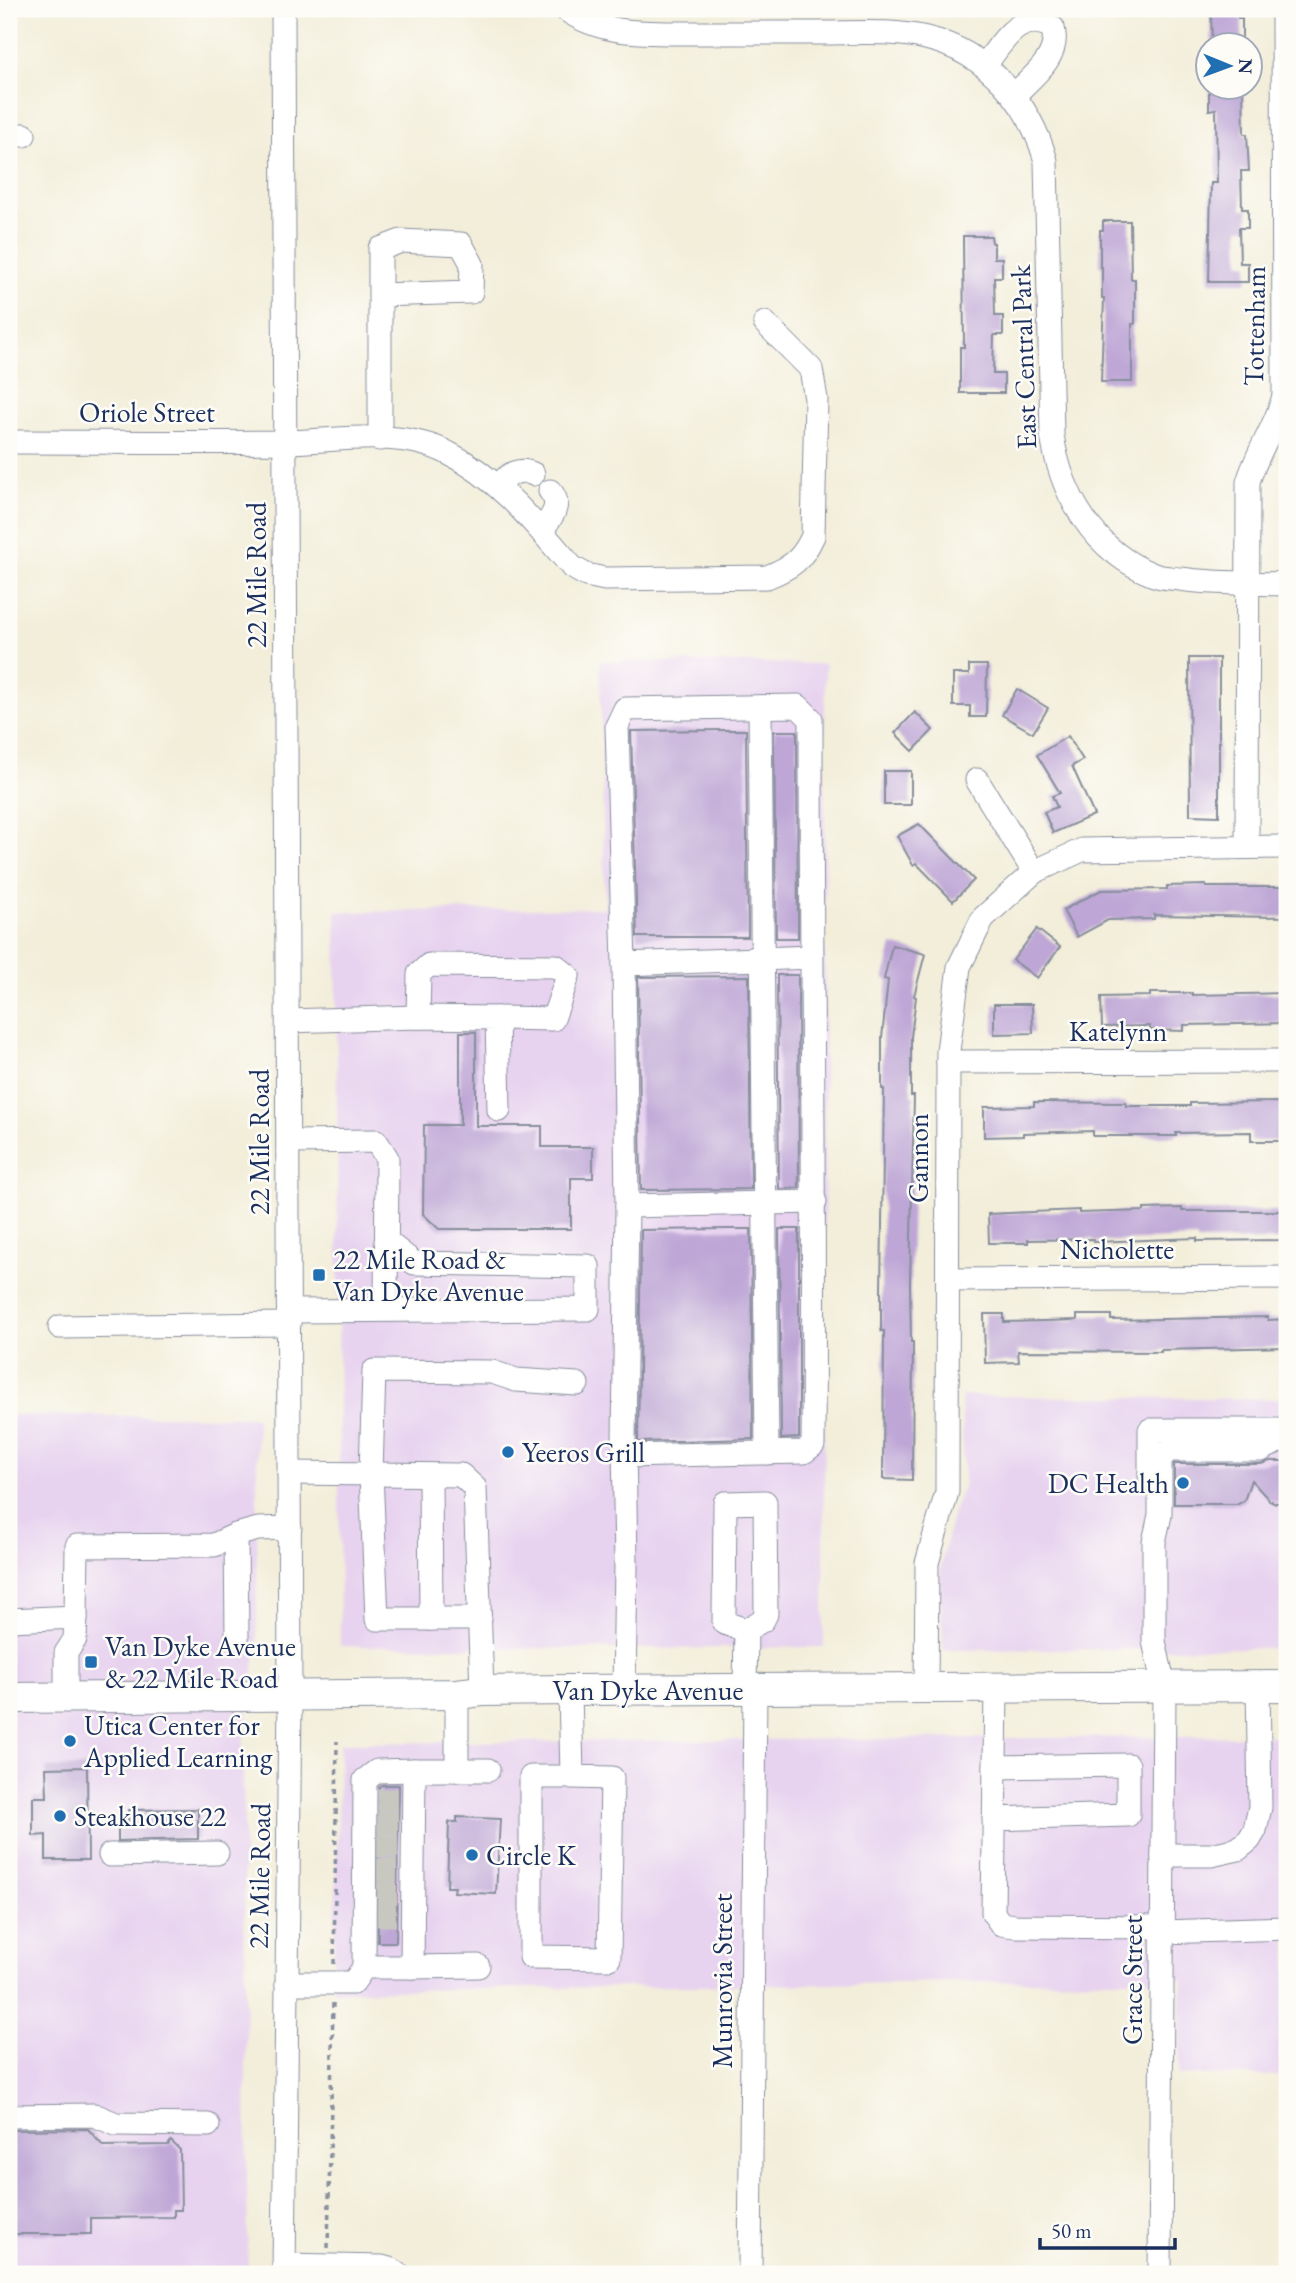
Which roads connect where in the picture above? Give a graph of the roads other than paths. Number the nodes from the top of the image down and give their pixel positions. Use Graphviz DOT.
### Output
graph roads {
  1 [pos="284,9"];
  2 [pos="565,9"];
  3 [pos="1283,9"];
  4 [pos="985,65"];
  5 [pos="1014,95"];
  6 [pos="380,295"];
  7 [pos="765,323"];
  8 [pos="380,439"];
  9 [pos="9,442"];
  10 [pos="286,442"];
  11 [pos="533,474"];
  12 [pos="499,486"];
  13 [pos="550,491"];
  14 [pos="541,530"];
  15 [pos="1248,583"];
  16 [pos="1287,584"];
  17 [pos="760,707"];
  18 [pos="977,780"];
  19 [pos="1247,847"];
  20 [pos="1287,847"];
  21 [pos="1034,872"];
  22 [pos="811,957"];
  23 [pos="763,959"];
  24 [pos="624,964"];
  25 [pos="418,1017"];
  26 [pos="497,1018"];
  27 [pos="288,1021"];
  28 [pos="1287,1061"];
  29 [pos="948,1062"];
  30 [pos="499,1110"];
  31 [pos="289,1142"];
  32 [pos="815,1202"];
  33 [pos="765,1203"];
  34 [pos="627,1206"];
  35 [pos="386,1241"];
  36 [pos="1287,1279"];
  37 [pos="948,1280"];
  38 [pos="386,1309"];
  39 [pos="289,1318"];
  40 [pos="60,1327"];
  41 [pos="577,1384"];
  42 [pos="1287,1430"];
  43 [pos="1287,1436"];
  44 [pos="767,1453"];
  45 [pos="624,1456"];
  46 [pos="289,1473"];
  47 [pos="371,1473"];
  48 [pos="430,1475"];
  49 [pos="290,1528"];
  50 [pos="236,1535"];
  51 [pos="1154,1542"];
  52 [pos="76,1617"];
  53 [pos="431,1619"];
  54 [pos="480,1619"];
  55 [pos="9,1620"];
  56 [pos="746,1630"];
  57 [pos="237,1638"];
  58 [pos="1273,1686"];
  59 [pos="1164,1687"];
  60 [pos="750,1689"];
  61 [pos="926,1689"];
  62 [pos="996,1689"];
  63 [pos="570,1690"];
  64 [pos="624,1690"];
  65 [pos="469,1693"];
  66 [pos="290,1695"];
  67 [pos="66,1697"];
  68 [pos="9,1698"];
  69 [pos="995,1767"];
  70 [pos="414,1770"];
  71 [pos="457,1770"];
  72 [pos="488,1770"];
  73 [pos="572,1777"];
  74 [pos="389,1800"];
  75 [pos="995,1819"];
  76 [pos="388,1835"];
  77 [pos="1163,1854"];
  78 [pos="217,1858"];
  79 [pos="110,1859"];
  80 [pos="388,1893"];
  81 [pos="1287,1928"];
  82 [pos="1162,1929"];
  83 [pos="478,1966"];
  84 [pos="364,1967"];
  85 [pos="412,1967"];
  86 [pos="288,1983"];
  87 [pos="9,2116"];
  88 [pos="208,2124"];
  89 [pos="284,2270"];
  90 [pos="398,2274"];
  91 [pos="750,2274"];
  92 [pos="1160,2274"];
  1 -- 10 [label="street, 22 Mile Road"];
  2 -- 4 [label="street, East Central Park"];
  3 -- 15 [label="street, Tottenham"];
  4 -- 5 [label="street, East Central Park"];
  4 -- 5 [label="street"];
  5 -- 15 [label="street, East Central Park"];
  6 -- 8 [label="street"];
  7 -- 14 [label="street, Oriole Street"];
  8 -- 10 [label="street, Oriole Street"];
  8 -- 12 [label="street, Oriole Street"];
  9 -- 10 [label="street, Oriole Street"];
  10 -- 27 [label="street, 22 Mile Road"];
  11 -- 12 [label="street"];
  12 -- 14 [label="street, Oriole Street"];
  13 -- 14 [label="street"];
  15 -- 16 [label="street, East Central Park"];
  15 -- 19 [label="street, Tottenham"];
  17 -- 22 [label="street"];
  17 -- 23 [label="street"];
  17 -- 24 [label="street"];
  18 -- 21 [label="street"];
  19 -- 20 [label="street, Gannon"];
  19 -- 21 [label="street, Gannon"];
  21 -- 29 [label="street, Gannon"];
  22 -- 23 [label="street"];
  22 -- 32 [label="street"];
  23 -- 24 [label="street"];
  23 -- 33 [label="street"];
  24 -- 34 [label="street"];
  25 -- 26 [label="street"];
  25 -- 26 [label="street"];
  25 -- 27 [label="street"];
  26 -- 30 [label="street"];
  27 -- 31 [label="street, 22 Mile Road"];
  28 -- 29 [label="street, Katelynn"];
  29 -- 37 [label="street, Gannon"];
  31 -- 35 [label="street"];
  31 -- 39 [label="street, 22 Mile Road"];
  32 -- 33 [label="street"];
  32 -- 44 [label="street"];
  33 -- 34 [label="street"];
  33 -- 44 [label="street"];
  34 -- 45 [label="street"];
  35 -- 38 [label="street"];
  35 -- 38 [label="street"];
  36 -- 37 [label="street, Nicholette"];
  37 -- 61 [label="street, Gannon"];
  38 -- 39 [label="street"];
  39 -- 40 [label="street"];
  39 -- 46 [label="street, 22 Mile Road"];
  41 -- 47 [label="street"];
  42 -- 51 [label="street"];
  43 -- 51 [label="street"];
  44 -- 45 [label="street"];
  45 -- 64 [label="street"];
  46 -- 47 [label="street"];
  46 -- 49 [label="street, 22 Mile Road"];
  47 -- 48 [label="street"];
  47 -- 53 [label="street"];
  48 -- 53 [label="street"];
  48 -- 54 [label="street"];
  49 -- 50 [label="street"];
  49 -- 66 [label="street, 22 Mile Road"];
  50 -- 52 [label="street"];
  50 -- 57 [label="street"];
  51 -- 59 [label="street, Grace Street"];
  52 -- 55 [label="street"];
  52 -- 67 [label="street"];
  53 -- 54 [label="street"];
  54 -- 65 [label="street"];
  56 -- 56 [label="street"];
  56 -- 60 [label="street, Munrovia Street"];
  58 -- 59 [label="main road, Van Dyke Avenue"];
  58 -- 77 [label="street"];
  59 -- 62 [label="main road, Van Dyke Avenue"];
  59 -- 77 [label="street, Grace Street"];
  60 -- 61 [label="main road, Van Dyke Avenue"];
  60 -- 64 [label="main road, Van Dyke Avenue"];
  60 -- 91 [label="street, Munrovia Street"];
  61 -- 62 [label="main road, Van Dyke Avenue"];
  62 -- 69 [label="street"];
  63 -- 64 [label="main road, Van Dyke Avenue"];
  63 -- 65 [label="main road, Van Dyke Avenue"];
  63 -- 73 [label="street"];
  65 -- 66 [label="main road, Van Dyke Avenue"];
  65 -- 71 [label="street"];
  66 -- 67 [label="main road, Van Dyke Avenue"];
  66 -- 86 [label="street, 22 Mile Road"];
  67 -- 68 [label="main road, Van Dyke Avenue"];
  69 -- 75 [label="street"];
  69 -- 75 [label="street"];
  70 -- 71 [label="street"];
  70 -- 74 [label="street"];
  70 -- 74 [label="street"];
  71 -- 72 [label="street"];
  73 -- 73 [label="street"];
  74 -- 76 [label="street"];
  74 -- 76 [label="street"];
  75 -- 82 [label="street"];
  76 -- 80 [label="street"];
  76 -- 80 [label="street"];
  77 -- 82 [label="street, Grace Street"];
  78 -- 79 [label="street"];
  80 -- 84 [label="street"];
  80 -- 85 [label="street"];
  81 -- 82 [label="street"];
  82 -- 92 [label="street, Grace Street"];
  83 -- 85 [label="street"];
  84 -- 85 [label="street"];
  84 -- 86 [label="street"];
  86 -- 89 [label="street, 22 Mile Road"];
  87 -- 88 [label="street"];
  89 -- 90 [label="street"];
}
